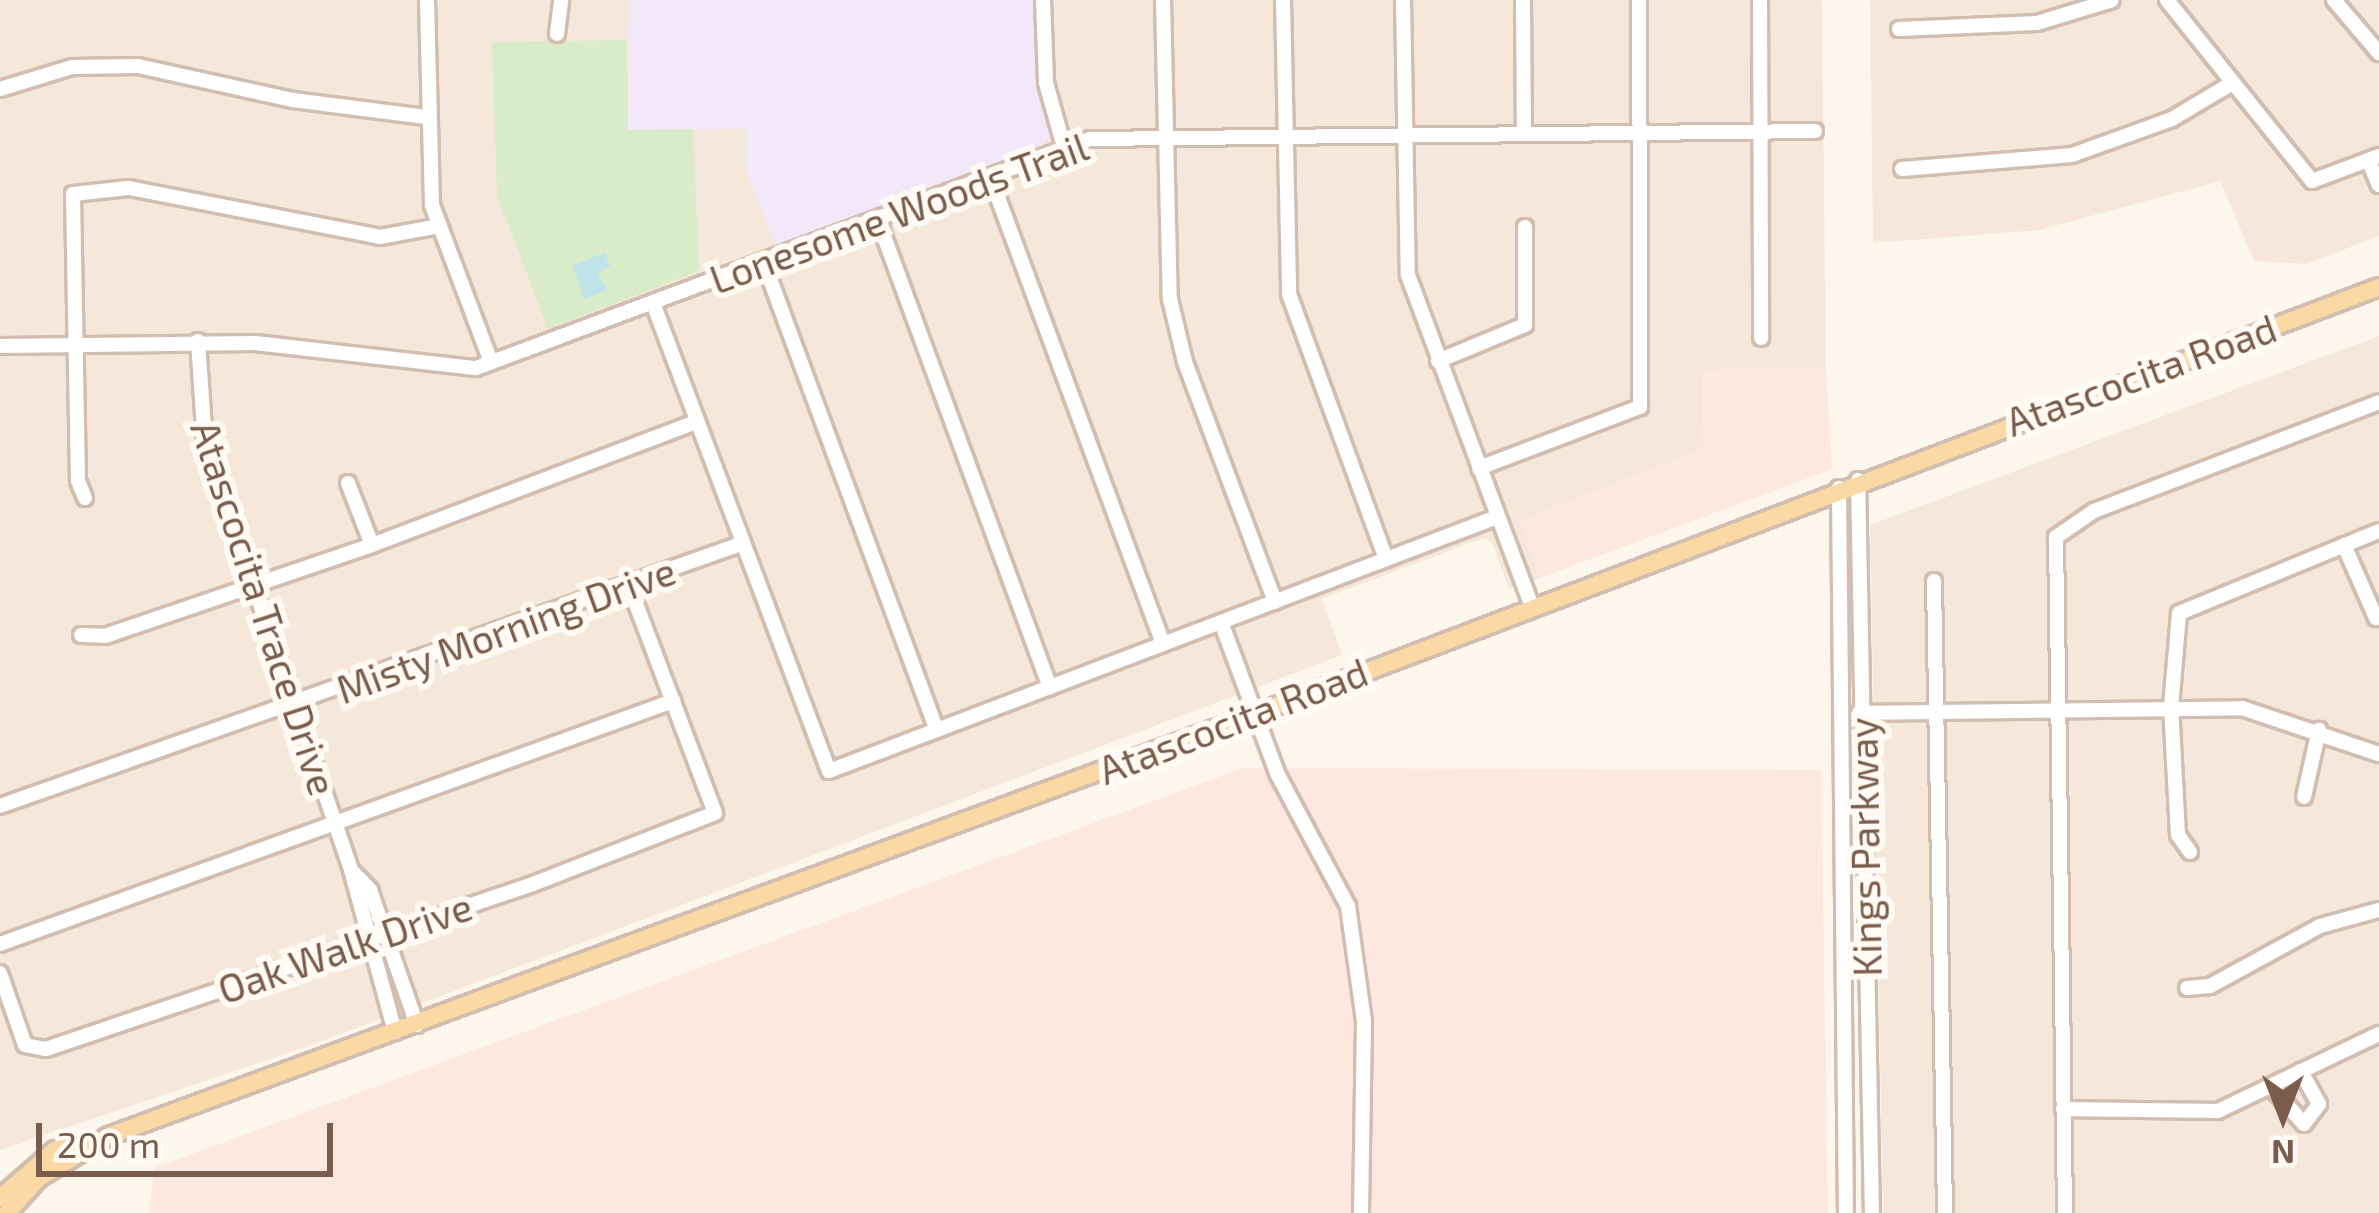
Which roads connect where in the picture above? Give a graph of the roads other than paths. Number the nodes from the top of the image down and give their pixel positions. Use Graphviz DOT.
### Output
graph roads {
  1 [pos="427,0"];
  2 [pos="561,0"];
  3 [pos="1043,0"];
  4 [pos="1163,0"];
  5 [pos="1283,0"];
  6 [pos="1403,0"];
  7 [pos="1523,0"];
  8 [pos="1639,0"];
  9 [pos="1760,0"];
  10 [pos="2112,0"];
  11 [pos="2167,0"];
  12 [pos="2337,1"];
  13 [pos="1899,29"];
  14 [pos="557,34"];
  15 [pos="2379,52"];
  16 [pos="2229,85"];
  17 [pos="0,88"];
  18 [pos="426,117"];
  19 [pos="1815,130"];
  20 [pos="1761,131"];
  21 [pos="1640,133"];
  22 [pos="1524,134"];
  23 [pos="1405,135"];
  24 [pos="1285,136"];
  25 [pos="1166,137"];
  26 [pos="1064,147"];
  27 [pos="2374,159"];
  28 [pos="1902,169"];
  29 [pos="990,176"];
  30 [pos="2379,185"];
  31 [pos="878,220"];
  32 [pos="440,226"];
  33 [pos="1525,226"];
  34 [pos="764,263"];
  35 [pos="2379,287"];
  36 [pos="653,303"];
  37 [pos="1761,338"];
  38 [pos="198,341"];
  39 [pos="73,344"];
  40 [pos="0,346"];
  41 [pos="1438,361"];
  42 [pos="491,362"];
  43 [pos="2379,402"];
  44 [pos="694,423"];
  45 [pos="1480,468"];
  46 [pos="1858,480"];
  47 [pos="348,483"];
  48 [pos="1839,488"];
  49 [pos="85,498"];
  50 [pos="1497,517"];
  51 [pos="2379,531"];
  52 [pos="373,545"];
  53 [pos="738,545"];
  54 [pos="2344,545"];
  55 [pos="1386,559"];
  56 [pos="1934,581"];
  57 [pos="254,585"];
  58 [pos="629,585"];
  59 [pos="1274,602"];
  60 [pos="1531,604"];
  61 [pos="2376,618"];
  62 [pos="1221,622"];
  63 [pos="81,635"];
  64 [pos="1163,644"];
  65 [pos="1050,687"];
  66 [pos="673,700"];
  67 [pos="2171,707"];
  68 [pos="294,708"];
  69 [pos="1935,709"];
  70 [pos="2056,709"];
  71 [pos="1862,713"];
  72 [pos="1255,714"];
  73 [pos="1843,716"];
  74 [pos="937,730"];
  75 [pos="2319,730"];
  76 [pos="2379,754"];
  77 [pos="2304,797"];
  78 [pos="0,806"];
  79 [pos="334,825"];
  80 [pos="2190,852"];
  81 [pos="351,870"];
  82 [pos="2379,910"];
  83 [pos="388,934"];
  84 [pos="368,940"];
  85 [pos="0,944"];
  86 [pos="0,974"];
  87 [pos="2187,988"];
  88 [pos="417,1025"];
  89 [pos="395,1032"];
  90 [pos="2379,1034"];
  91 [pos="2301,1071"];
  92 [pos="2272,1088"];
  93 [pos="2063,1109"];
  94 [pos="10,1206"];
  95 [pos="1361,1213"];
  96 [pos="1846,1213"];
  97 [pos="1872,1213"];
  98 [pos="1945,1213"];
  99 [pos="2065,1213"];
  1 -- 18 [label="street"];
  2 -- 14 [label="street"];
  3 -- 26 [label="street"];
  4 -- 25 [label="street"];
  5 -- 24 [label="street"];
  6 -- 23 [label="street"];
  7 -- 22 [label="street"];
  8 -- 21 [label="street"];
  9 -- 20 [label="street"];
  10 -- 13 [label="street"];
  11 -- 16 [label="street"];
  12 -- 15 [label="street"];
  16 -- 27 [label="street"];
  16 -- 28 [label="street"];
  17 -- 18 [label="street"];
  18 -- 32 [label="street"];
  19 -- 20 [label="street, Lonesome Woods Trail"];
  20 -- 21 [label="street, Lonesome Woods Trail"];
  20 -- 37 [label="street"];
  21 -- 22 [label="street, Lonesome Woods Trail"];
  21 -- 45 [label="street"];
  22 -- 23 [label="street, Lonesome Woods Trail"];
  23 -- 24 [label="street, Lonesome Woods Trail"];
  23 -- 41 [label="street"];
  24 -- 25 [label="street, Lonesome Woods Trail"];
  24 -- 55 [label="street"];
  25 -- 26 [label="street, Lonesome Woods Trail"];
  25 -- 59 [label="street"];
  26 -- 29 [label="street, Lonesome Woods Trail"];
  27 -- 30 [label="street"];
  29 -- 31 [label="street, Lonesome Woods Trail"];
  29 -- 64 [label="street"];
  31 -- 34 [label="street, Lonesome Woods Trail"];
  31 -- 65 [label="street"];
  32 -- 39 [label="street"];
  32 -- 42 [label="street"];
  33 -- 41 [label="street"];
  34 -- 36 [label="street, Lonesome Woods Trail"];
  34 -- 74 [label="street"];
  35 -- 46 [label="main road, Atascocita Road"];
  36 -- 42 [label="street, Lonesome Woods Trail"];
  36 -- 44 [label="street"];
  38 -- 39 [label="street, Lonesome Woods Trail"];
  38 -- 42 [label="street, Lonesome Woods Trail"];
  38 -- 57 [label="street, Atascocita Trace Drive"];
  39 -- 40 [label="street, Lonesome Woods Trail"];
  39 -- 49 [label="street"];
  41 -- 45 [label="street"];
  43 -- 70 [label="street"];
  44 -- 52 [label="street"];
  44 -- 53 [label="street"];
  45 -- 50 [label="street"];
  46 -- 48 [label="main road, Atascocita Road"];
  46 -- 71 [label="street, Kings Parkway"];
  47 -- 52 [label="street"];
  48 -- 60 [label="main road, Atascocita Road"];
  48 -- 73 [label="street, Kings Parkway"];
  50 -- 55 [label="street"];
  50 -- 60 [label="street"];
  51 -- 54 [label="street"];
  52 -- 57 [label="street"];
  53 -- 58 [label="street, Misty Morning Drive"];
  53 -- 74 [label="street"];
  54 -- 61 [label="street"];
  54 -- 67 [label="street"];
  55 -- 59 [label="street"];
  56 -- 69 [label="street"];
  57 -- 63 [label="street"];
  57 -- 68 [label="street, Atascocita Trace Drive"];
  58 -- 66 [label="street"];
  58 -- 68 [label="street, Misty Morning Drive"];
  59 -- 62 [label="street"];
  60 -- 72 [label="main road, Atascocita Road"];
  62 -- 64 [label="street"];
  62 -- 72 [label="street"];
  64 -- 65 [label="street"];
  65 -- 74 [label="street"];
  66 -- 79 [label="street"];
  66 -- 83 [label="street, Oak Walk Drive"];
  67 -- 70 [label="street"];
  67 -- 75 [label="street"];
  67 -- 80 [label="street"];
  68 -- 78 [label="street, Misty Morning Drive"];
  68 -- 79 [label="street, Atascocita Trace Drive"];
  69 -- 70 [label="street"];
  69 -- 71 [label="street"];
  69 -- 98 [label="street"];
  70 -- 93 [label="street"];
  71 -- 73 [label="street"];
  71 -- 97 [label="street, Kings Parkway"];
  72 -- 88 [label="main road, Atascocita Road"];
  72 -- 95 [label="street"];
  73 -- 96 [label="street, Kings Parkway"];
  75 -- 76 [label="street"];
  75 -- 77 [label="street"];
  79 -- 81 [label="street, Atascocita Trace Drive"];
  79 -- 85 [label="street"];
  81 -- 83 [label="street, Atascocita Trace Drive"];
  81 -- 84 [label="street, Atascocita Trace Drive"];
  82 -- 87 [label="street"];
  83 -- 84 [label="street, Oak Walk Drive"];
  83 -- 88 [label="street, Atascocita Trace Drive"];
  84 -- 86 [label="street, Oak Walk Drive"];
  84 -- 89 [label="street, Atascocita Trace Drive"];
  88 -- 89 [label="main road, Atascocita Road"];
  89 -- 94 [label="main road, Atascocita Road"];
  90 -- 91 [label="street"];
  91 -- 92 [label="street"];
  91 -- 92 [label="street"];
  92 -- 93 [label="street"];
  93 -- 99 [label="street"];
}
